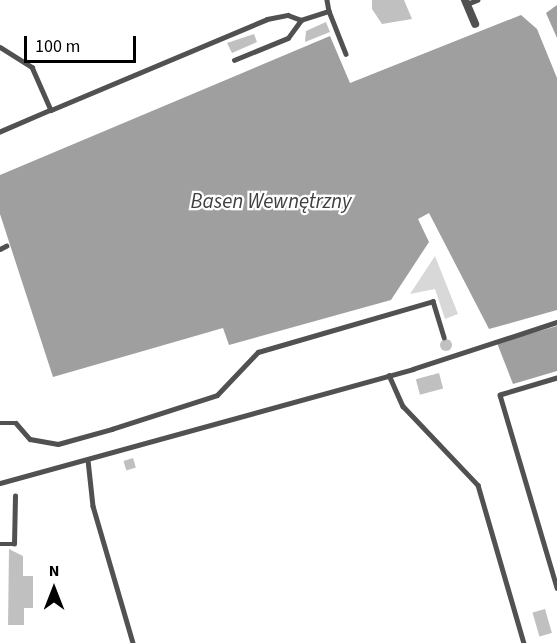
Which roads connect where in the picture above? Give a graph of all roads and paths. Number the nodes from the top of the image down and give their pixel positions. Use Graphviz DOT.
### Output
graph roads {
  1 [pos="327,0"];
  2 [pos="477,0"];
  3 [pos="466,2"];
  4 [pos="329,11"];
  5 [pos="301,20"];
  6 [pos="475,24"];
  7 [pos="0,47"];
  8 [pos="346,54"];
  9 [pos="234,60"];
  10 [pos="51,110"];
  11 [pos="0,132"];
  12 [pos="6,246"];
  13 [pos="0,249"];
  14 [pos="557,322"];
  15 [pos="444,337"];
  16 [pos="389,375"];
  17 [pos="557,378"];
  18 [pos="0,423"];
  19 [pos="88,460"];
  20 [pos="0,483"];
  21 [pos="15,496"];
  22 [pos="0,544"];
  23 [pos="556,589"];
  24 [pos="133,643"];
  25 [pos="524,643"];
  1 -- 4 [label="lane"];
  2 -- 3 [label="lane"];
  3 -- 6 [label="street"];
  4 -- 5 [label="lane"];
  4 -- 8 [label="lane"];
  5 -- 9 [label="lane"];
  5 -- 10 [label="lane"];
  7 -- 10 [label="lane"];
  10 -- 11 [label="lane"];
  12 -- 13 [label="lane"];
  14 -- 16 [label="lane"];
  15 -- 18 [label="lane"];
  16 -- 19 [label="lane"];
  16 -- 25 [label="lane"];
  17 -- 23 [label="lane"];
  19 -- 20 [label="lane"];
  19 -- 24 [label="lane"];
  21 -- 22 [label="lane"];
}
